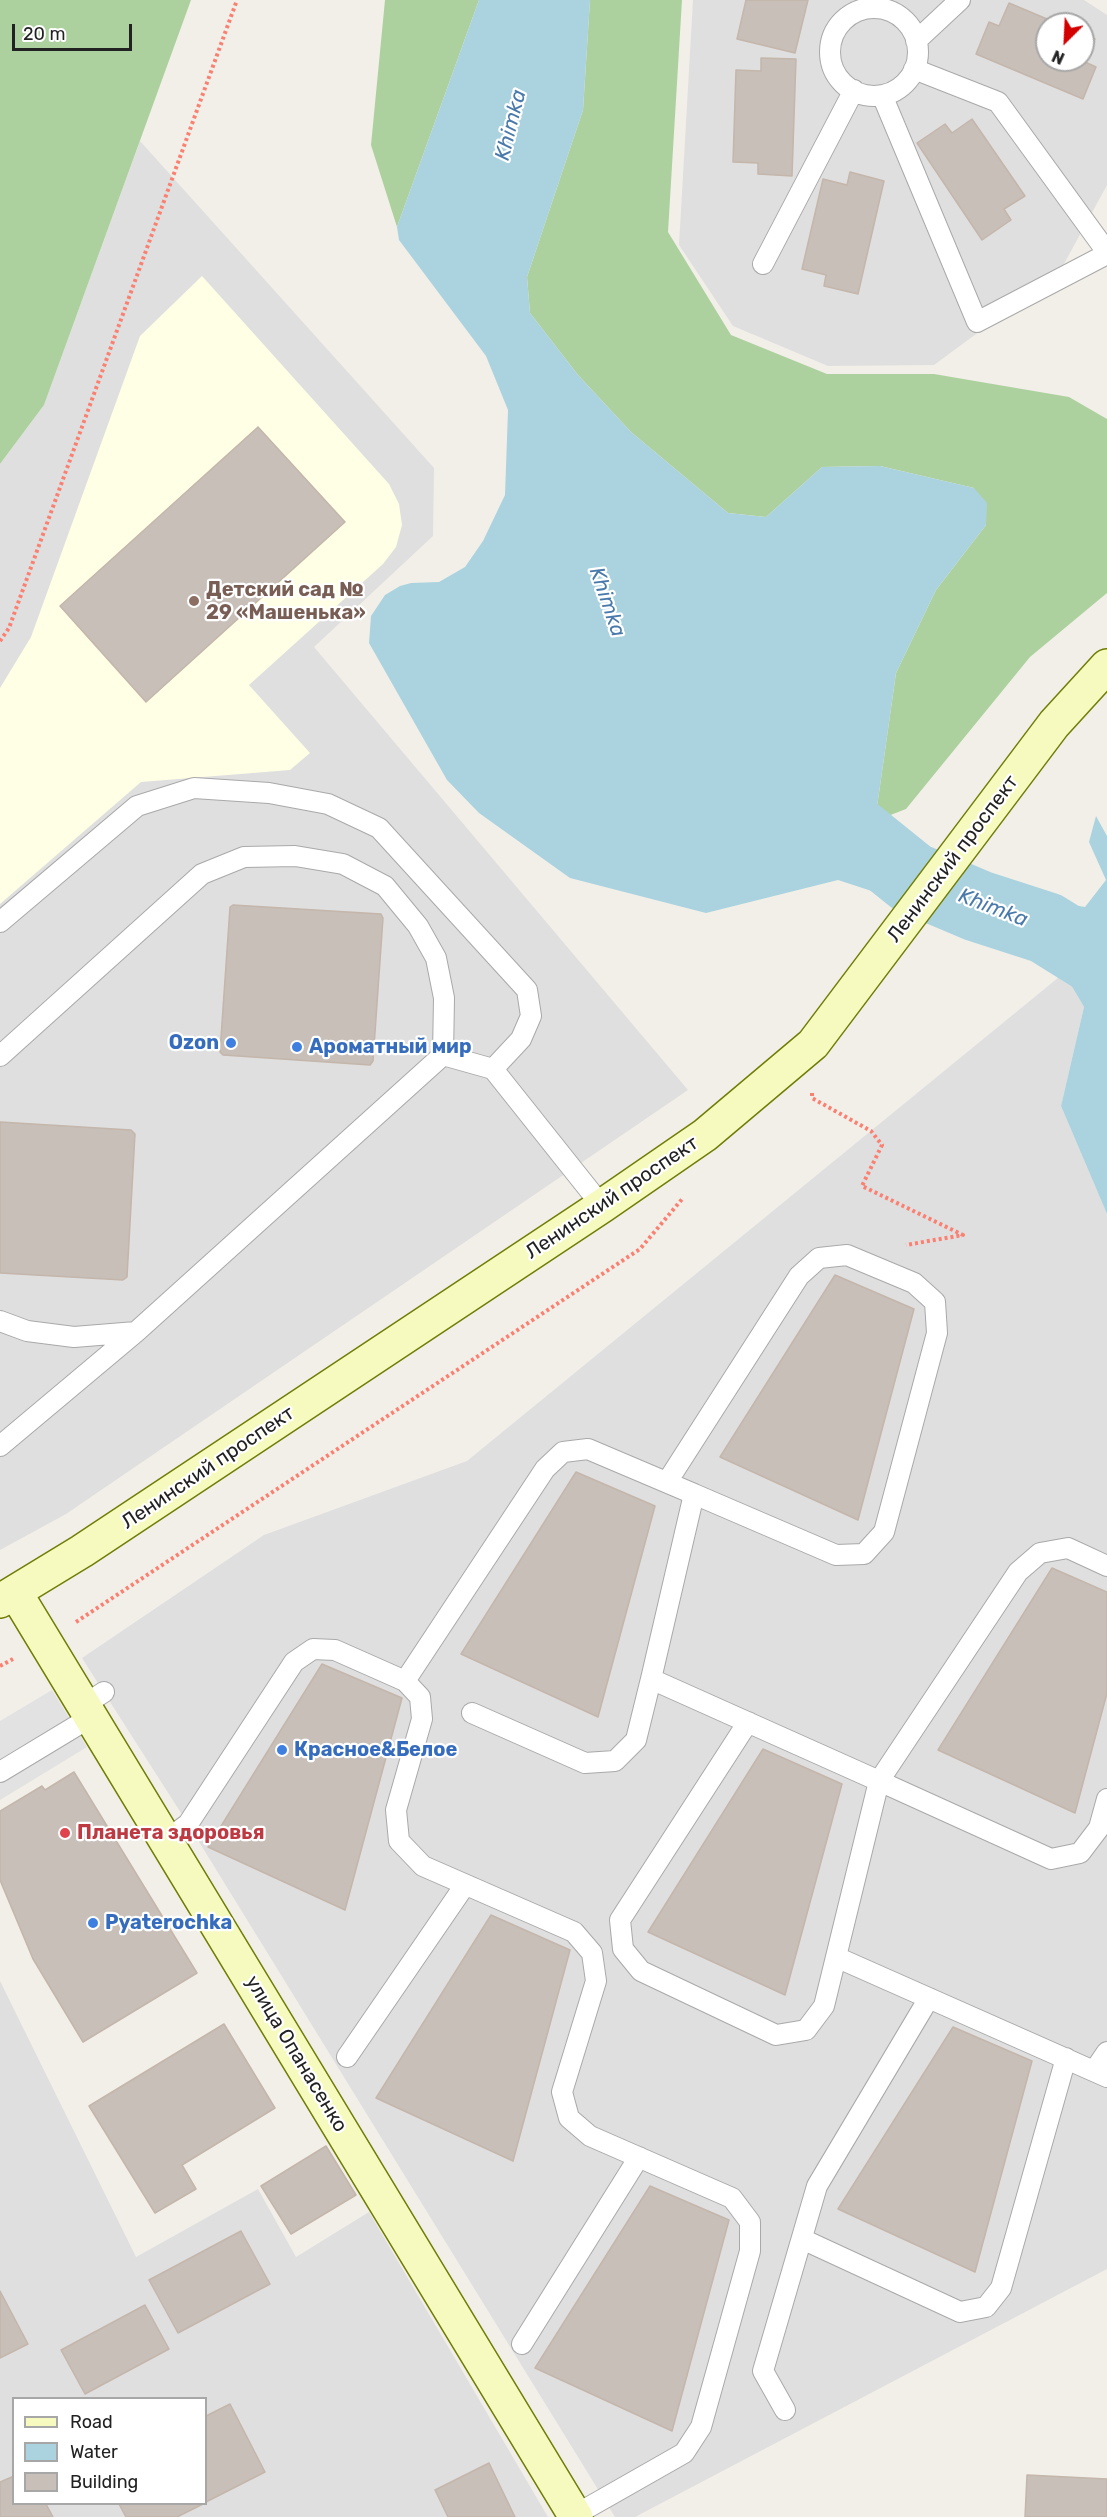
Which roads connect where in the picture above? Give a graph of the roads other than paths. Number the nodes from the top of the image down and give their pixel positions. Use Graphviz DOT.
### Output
graph roads {
  1 [pos="960,0"];
  2 [pos="873,4"];
  3 [pos="916,40"];
  4 [pos="914,69"];
  5 [pos="854,90"];
  6 [pos="882,95"];
  7 [pos="1107,253"];
  8 [pos="763,264"];
  9 [pos="1107,666"];
  10 [pos="0,922"];
  11 [pos="443,1055"];
  12 [pos="0,1056"];
  13 [pos="493,1069"];
  14 [pos="602,1206"];
  15 [pos="0,1321"];
  16 [pos="136,1332"];
  17 [pos="0,1446"];
  18 [pos="667,1482"];
  19 [pos="694,1494"];
  20 [pos="1107,1566"];
  21 [pos="8,1596"];
  22 [pos="651,1679"];
  23 [pos="405,1680"];
  24 [pos="93,1704"];
  25 [pos="472,1713"];
  26 [pos="748,1722"];
  27 [pos="0,1772"];
  28 [pos="879,1781"];
  29 [pos="1107,1799"];
  30 [pos="166,1840"];
  31 [pos="465,1885"];
  32 [pos="836,1957"];
  33 [pos="929,1998"];
  34 [pos="1107,2052"];
  35 [pos="347,2057"];
  36 [pos="1066,2058"];
  37 [pos="1101,2074"];
  38 [pos="639,2157"];
  39 [pos="802,2239"];
  40 [pos="522,2344"];
  41 [pos="785,2410"];
  42 [pos="576,2516"];
  1 -- 3 [label="lane"];
  2 -- 3 [label="lane"];
  2 -- 5 [label="lane"];
  3 -- 4 [label="lane"];
  4 -- 6 [label="lane"];
  4 -- 7 [label="lane"];
  5 -- 6 [label="lane"];
  5 -- 8 [label="lane"];
  6 -- 7 [label="lane"];
  9 -- 14 [label="main road, Ленинский проспект"];
  10 -- 13 [label="lane"];
  11 -- 12 [label="lane"];
  11 -- 13 [label="lane"];
  11 -- 16 [label="lane"];
  13 -- 14 [label="lane"];
  14 -- 21 [label="main road, Ленинский проспект"];
  15 -- 16 [label="lane"];
  16 -- 17 [label="lane"];
  18 -- 19 [label="lane"];
  18 -- 19 [label="lane"];
  18 -- 23 [label="lane"];
  19 -- 22 [label="lane"];
  20 -- 28 [label="lane"];
  21 -- 24 [label="main road, улица Опанасенко"];
  22 -- 25 [label="lane"];
  22 -- 26 [label="lane"];
  23 -- 30 [label="lane"];
  23 -- 31 [label="lane"];
  24 -- 27 [label="lane"];
  24 -- 30 [label="main road, улица Опанасенко"];
  26 -- 28 [label="lane"];
  26 -- 32 [label="lane"];
  28 -- 29 [label="lane"];
  28 -- 32 [label="lane"];
  30 -- 42 [label="main road, улица Опанасенко"];
  31 -- 35 [label="lane"];
  31 -- 38 [label="lane"];
  32 -- 33 [label="lane"];
  33 -- 36 [label="lane"];
  33 -- 39 [label="lane"];
  34 -- 37 [label="lane"];
  36 -- 37 [label="lane"];
  36 -- 39 [label="lane"];
  38 -- 40 [label="lane"];
  38 -- 42 [label="lane"];
  39 -- 41 [label="lane"];
}
